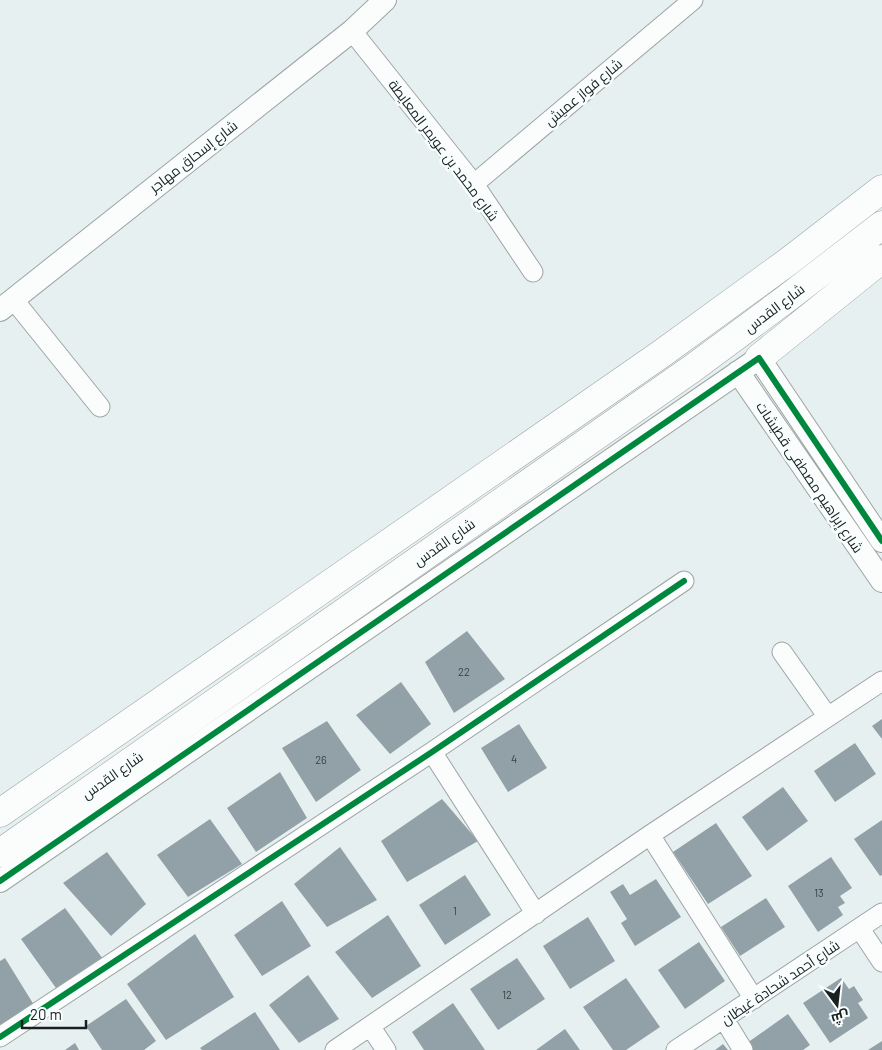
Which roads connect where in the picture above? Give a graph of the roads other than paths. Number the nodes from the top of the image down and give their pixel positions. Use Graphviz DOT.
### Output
graph roads {
  1 [pos="385,0"];
  2 [pos="693,0"];
  3 [pos="352,31"];
  4 [pos="474,184"];
  5 [pos="882,189"];
  6 [pos="882,225"];
  7 [pos="882,260"];
  8 [pos="533,272"];
  9 [pos="6,304"];
  10 [pos="748,365"];
  11 [pos="100,407"];
  12 [pos="882,540"];
  13 [pos="684,580"];
  14 [pos="882,582"];
  15 [pos="782,652"];
  16 [pos="882,681"];
  17 [pos="828,717"];
  18 [pos="432,752"];
  19 [pos="0,813"];
  20 [pos="650,835"];
  21 [pos="0,853"];
  22 [pos="0,881"];
  23 [pos="882,913"];
  24 [pos="536,914"];
  25 [pos="860,929"];
  26 [pos="882,962"];
  27 [pos="754,999"];
  28 [pos="724,1019"];
  29 [pos="370,1026"];
  30 [pos="0,1037"];
  31 [pos="335,1050"];
  32 [pos="386,1050"];
  33 [pos="676,1050"];
  34 [pos="743,1050"];
  1 -- 3 [label="street, شارع إسحاق مهاجر"];
  2 -- 4 [label="street, شارع فواز عميش"];
  3 -- 4 [label="street, شارع محمد بن عويمر المعايطة"];
  3 -- 9 [label="street, شارع إسحاق مهاجر"];
  4 -- 8 [label="street, شارع محمد بن عويمر المعايطة"];
  5 -- 19 [label="highway, شارع القدس"];
  6 -- 21 [label="highway, شارع القدس"];
  7 -- 10 [label="highway"];
  9 -- 11 [label="street"];
  10 -- 12 [label="street, شارع إبراهيم مصطفى قطيشات"];
  10 -- 14 [label="street, شارع إبراهيم مصطفى قطيشات"];
  10 -- 22 [label="street"];
  13 -- 18 [label="street"];
  15 -- 17 [label="street"];
  16 -- 17 [label="street"];
  17 -- 20 [label="street"];
  18 -- 24 [label="street"];
  18 -- 30 [label="street"];
  20 -- 24 [label="street"];
  20 -- 27 [label="street"];
  23 -- 25 [label="street, شارع أحمد شحادة غيظان"];
  24 -- 29 [label="street"];
  25 -- 26 [label="street"];
  25 -- 27 [label="street, شارع أحمد شحادة غيظان"];
  27 -- 28 [label="street, شارع أحمد شحادة غيظان"];
  28 -- 33 [label="street, شارع أحمد شحادة غيظان"];
  28 -- 34 [label="street"];
  29 -- 31 [label="street"];
  29 -- 32 [label="street"];
}
